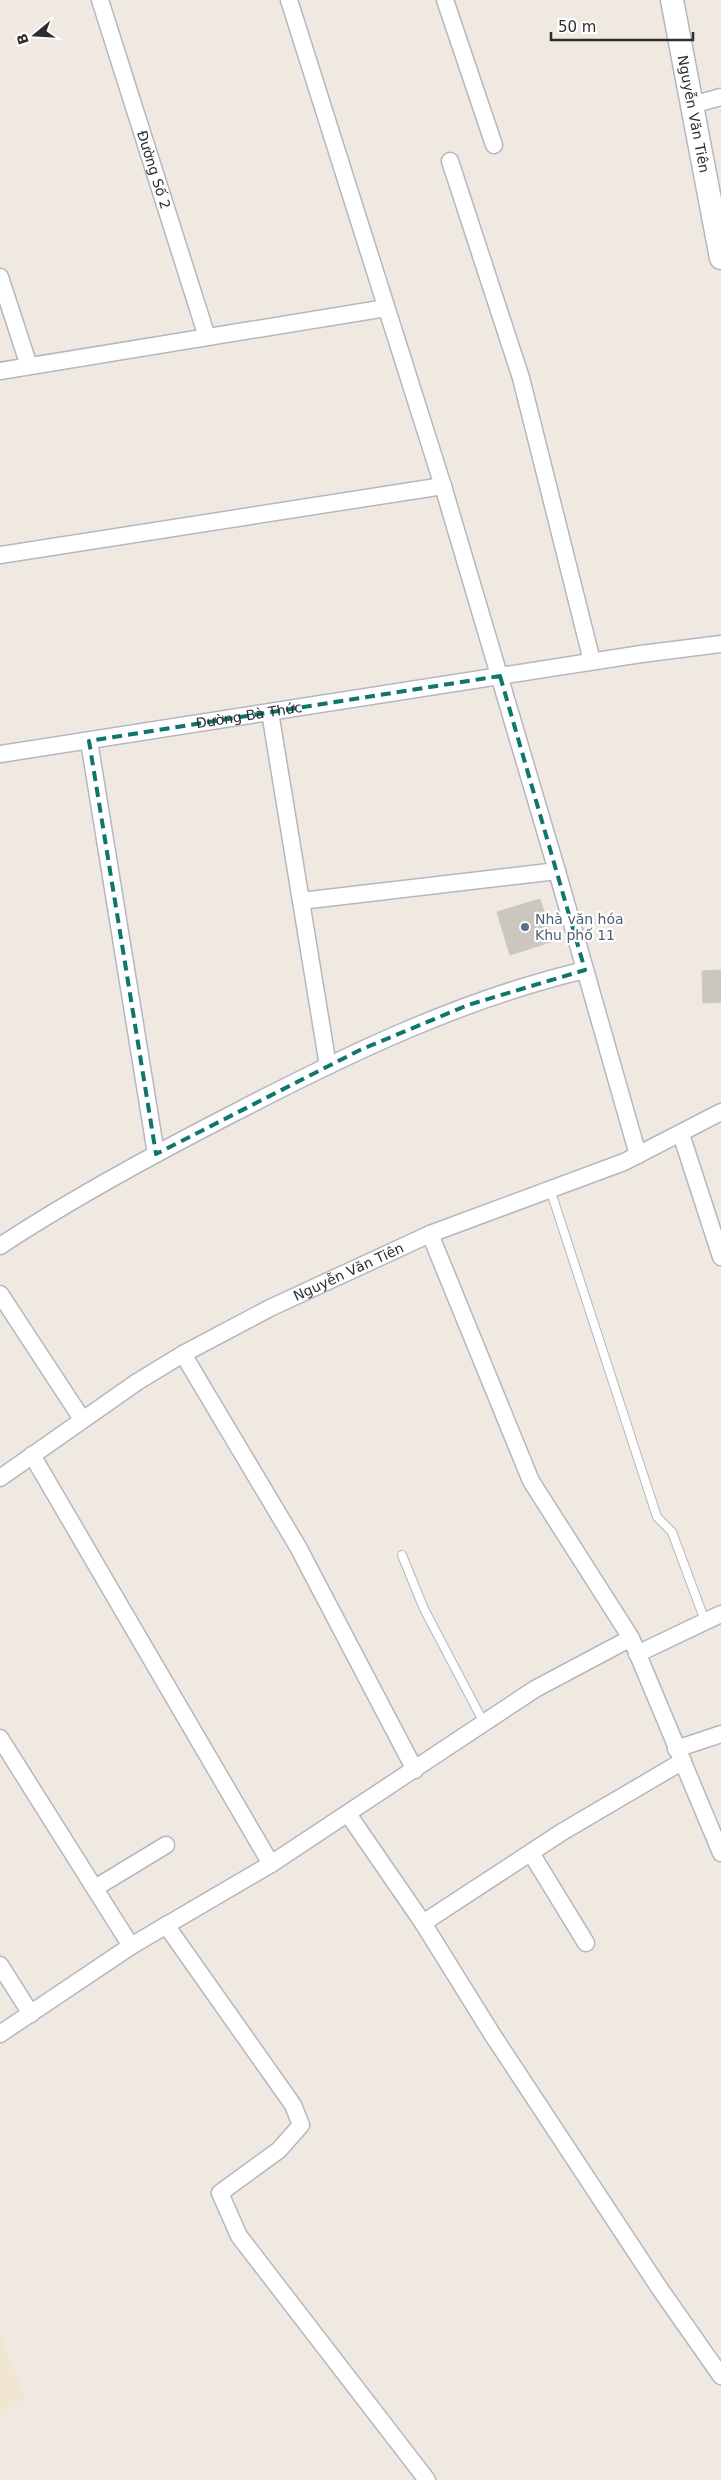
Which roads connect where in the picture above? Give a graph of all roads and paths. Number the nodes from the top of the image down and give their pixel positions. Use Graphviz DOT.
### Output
graph roads {
  1 [pos="100,0"];
  2 [pos="289,0"];
  3 [pos="445,0"];
  4 [pos="672,0"];
  5 [pos="721,97"];
  6 [pos="692,105"];
  7 [pos="494,144"];
  8 [pos="450,161"];
  9 [pos="721,258"];
  10 [pos="0,277"];
  11 [pos="386,308"];
  12 [pos="207,337"];
  13 [pos="29,366"];
  14 [pos="0,371"];
  15 [pos="442,486"];
  16 [pos="0,555"];
  17 [pos="721,644"];
  18 [pos="592,661"];
  19 [pos="500,676"];
  20 [pos="270,712"];
  21 [pos="89,740"];
  22 [pos="0,754"];
  23 [pos="557,871"];
  24 [pos="301,901"];
  25 [pos="585,970"];
  26 [pos="328,1066"];
  27 [pos="721,1112"];
  28 [pos="681,1134"];
  29 [pos="156,1154"];
  30 [pos="638,1155"];
  31 [pos="550,1189"];
  32 [pos="430,1234"];
  33 [pos="0,1246"];
  34 [pos="721,1257"];
  35 [pos="0,1294"];
  36 [pos="183,1354"];
  37 [pos="82,1419"];
  38 [pos="32,1455"];
  39 [pos="0,1478"];
  40 [pos="402,1555"];
  41 [pos="721,1614"];
  42 [pos="705,1621"];
  43 [pos="631,1638"];
  44 [pos="637,1654"];
  45 [pos="484,1724"];
  46 [pos="721,1734"];
  47 [pos="0,1738"];
  48 [pos="680,1755"];
  49 [pos="415,1770"];
  50 [pos="348,1814"];
  51 [pos="166,1845"];
  52 [pos="531,1852"];
  53 [pos="721,1852"];
  54 [pos="272,1864"];
  55 [pos="95,1888"];
  56 [pos="424,1924"];
  57 [pos="166,1925"];
  58 [pos="586,1943"];
  59 [pos="131,1946"];
  60 [pos="0,1966"];
  61 [pos="31,2014"];
  62 [pos="0,2034"];
  63 [pos="721,2376"];
  64 [pos="427,2480"];
  1 -- 12 [label="street, Đường Số 2"];
  2 -- 11 [label="street"];
  3 -- 7 [label="street"];
  4 -- 6 [label="street, Nguyễn Văn Tiên"];
  5 -- 6 [label="street"];
  6 -- 9 [label="street, Nguyễn Văn Tiên"];
  8 -- 18 [label="street"];
  10 -- 13 [label="street"];
  11 -- 12 [label="street"];
  11 -- 15 [label="street"];
  12 -- 13 [label="street"];
  13 -- 14 [label="street"];
  15 -- 16 [label="street"];
  15 -- 19 [label="street"];
  17 -- 18 [label="street, Đường Bà Thức"];
  18 -- 19 [label="street, Đường Bà Thức"];
  19 -- 20 [label="street, Đường Bà Thức"];
  19 -- 23 [label="street"];
  20 -- 21 [label="street, Đường Bà Thức"];
  20 -- 24 [label="street"];
  21 -- 22 [label="street, Đường Bà Thức"];
  21 -- 29 [label="street"];
  23 -- 24 [label="street"];
  23 -- 25 [label="street"];
  24 -- 26 [label="street"];
  25 -- 26 [label="street"];
  25 -- 30 [label="street"];
  26 -- 29 [label="street"];
  27 -- 28 [label="street, Nguyễn Văn Tiên"];
  28 -- 30 [label="street, Nguyễn Văn Tiên"];
  28 -- 34 [label="street"];
  29 -- 33 [label="street"];
  30 -- 31 [label="street, Nguyễn Văn Tiên"];
  31 -- 32 [label="street, Nguyễn Văn Tiên"];
  31 -- 42 [label="lane"];
  32 -- 36 [label="street, Nguyễn Văn Tiên"];
  32 -- 43 [label="street"];
  35 -- 37 [label="street"];
  36 -- 37 [label="street, Nguyễn Văn Tiên"];
  36 -- 49 [label="street"];
  37 -- 38 [label="street, Nguyễn Văn Tiên"];
  38 -- 39 [label="street, Nguyễn Văn Tiên"];
  38 -- 54 [label="street"];
  40 -- 45 [label="lane"];
  41 -- 42 [label="street"];
  42 -- 44 [label="street"];
  43 -- 44 [label="street"];
  43 -- 45 [label="street"];
  44 -- 48 [label="street"];
  45 -- 49 [label="street"];
  46 -- 48 [label="street"];
  47 -- 55 [label="street"];
  48 -- 52 [label="street"];
  48 -- 53 [label="street"];
  49 -- 50 [label="street"];
  50 -- 54 [label="street"];
  50 -- 56 [label="street"];
  51 -- 55 [label="street"];
  52 -- 56 [label="street"];
  52 -- 58 [label="street"];
  54 -- 57 [label="street"];
  55 -- 59 [label="street"];
  56 -- 63 [label="street"];
  57 -- 59 [label="street"];
  57 -- 64 [label="street"];
  59 -- 61 [label="street"];
  60 -- 61 [label="street"];
  61 -- 62 [label="street"];
}
